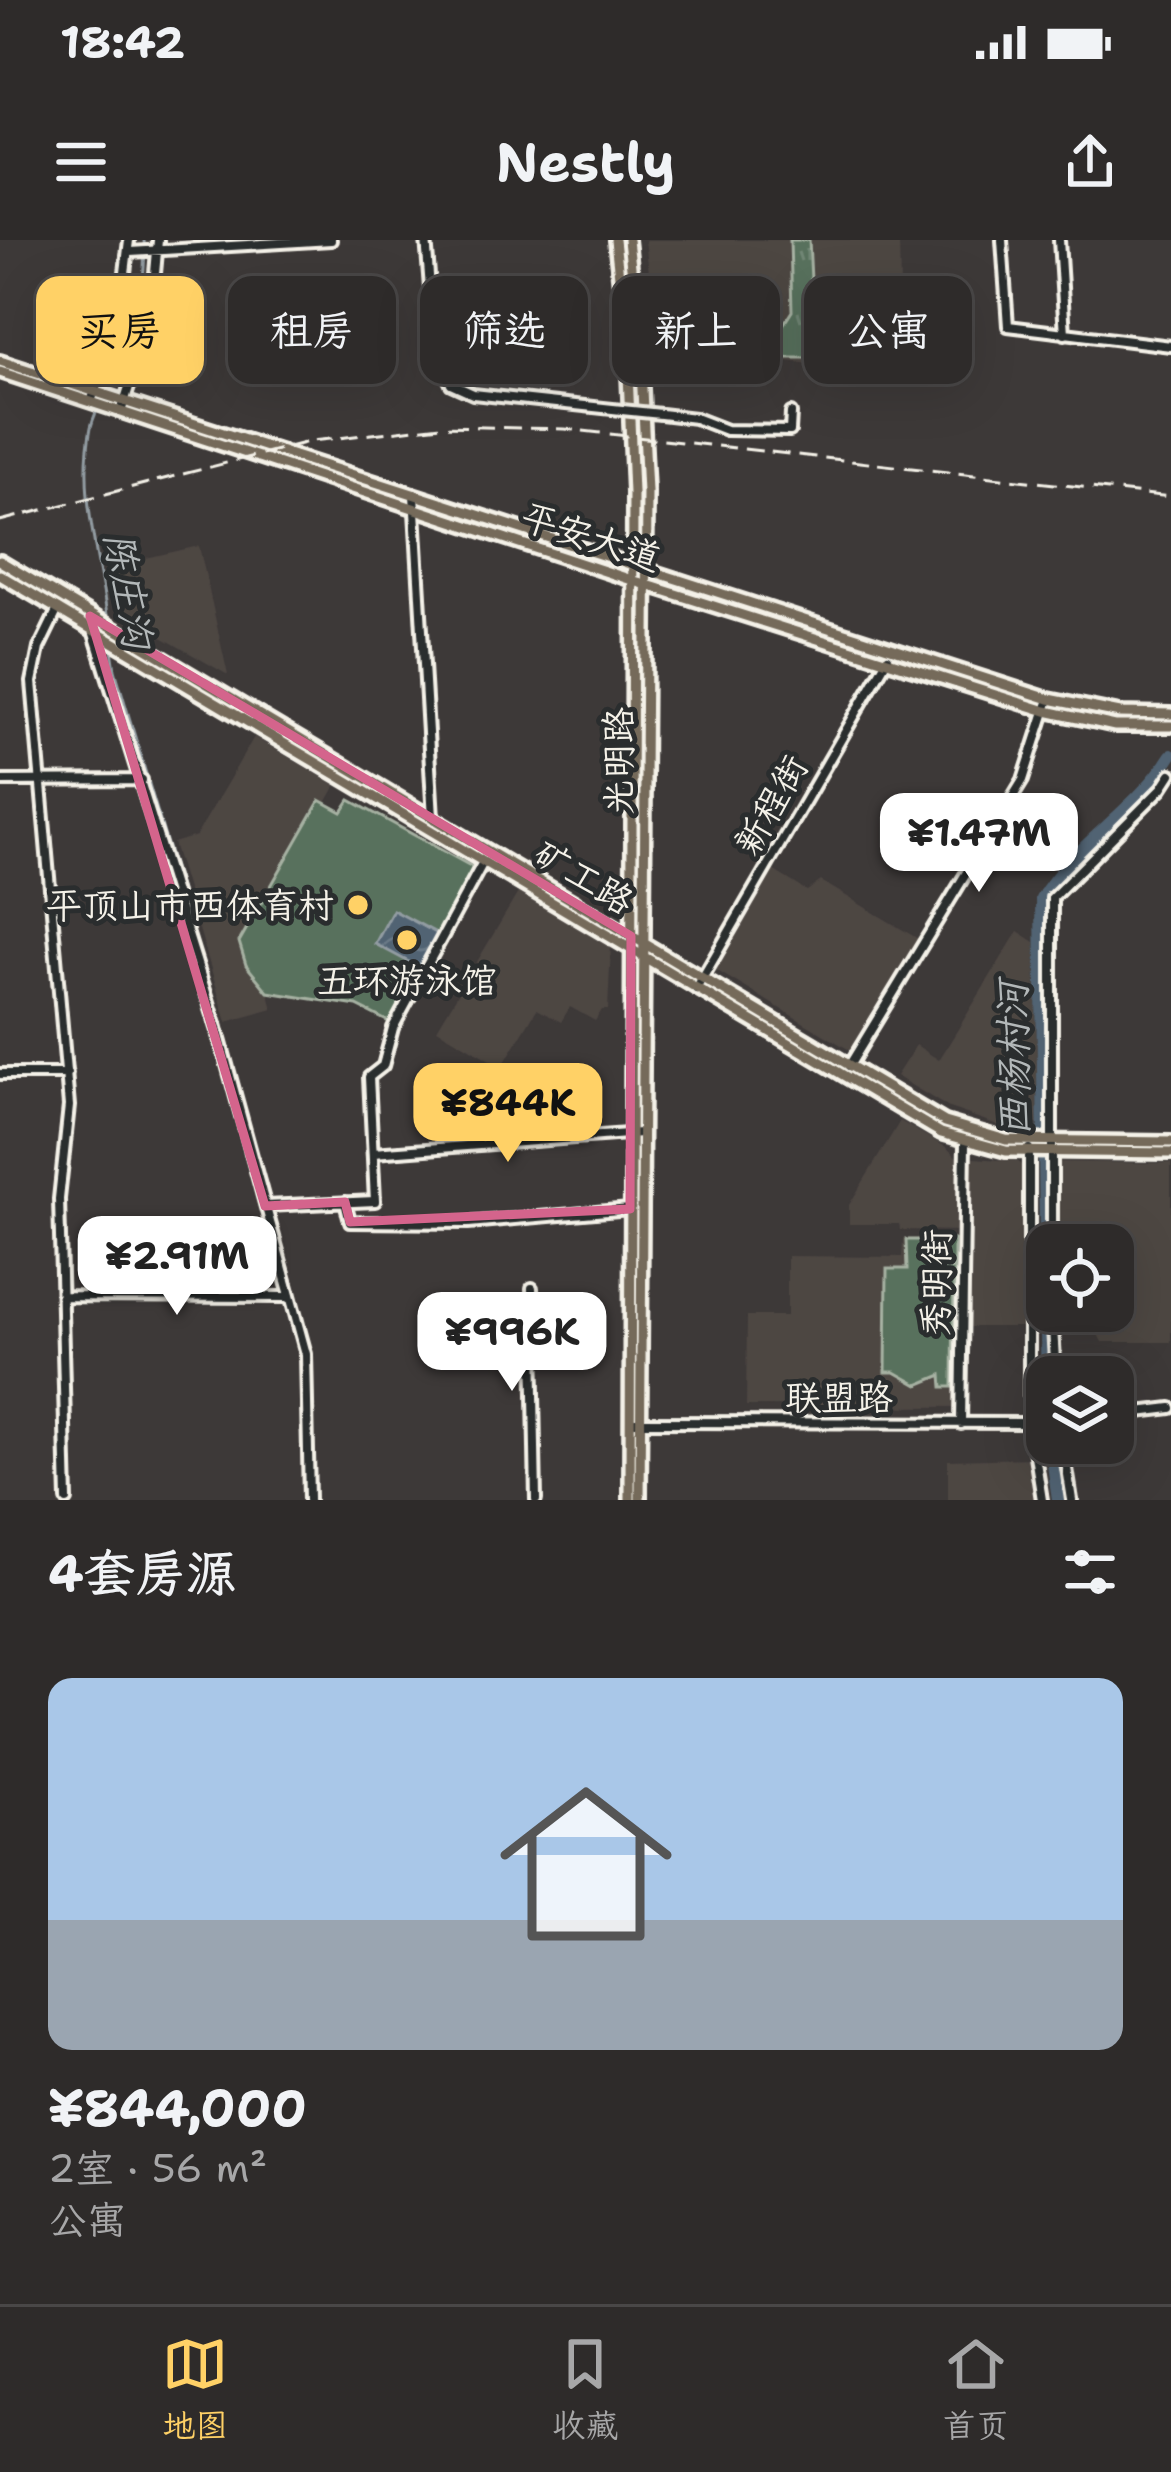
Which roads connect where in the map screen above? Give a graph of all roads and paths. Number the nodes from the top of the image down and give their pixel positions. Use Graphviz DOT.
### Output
graph roads {
  1 [pos="129,240"];
  2 [pos="331,240"];
  3 [pos="426,240"];
  4 [pos="615,240"];
  5 [pos="628,240"];
  6 [pos="1002,240"];
  7 [pos="1059,240"];
  8 [pos="157,247"];
  9 [pos="133,252"];
  10 [pos="1065,334"];
  11 [pos="1171,346"];
  12 [pos="0,361"];
  13 [pos="0,372"];
  14 [pos="96,397"];
  15 [pos="120,405"];
  16 [pos="791,413"];
  17 [pos="414,494"];
  18 [pos="415,507"];
  19 [pos="0,561"];
  20 [pos="632,566"];
  21 [pos="647,571"];
  22 [pos="0,575"];
  23 [pos="632,580"];
  24 [pos="647,585"];
  25 [pos="60,606"];
  26 [pos="95,625"];
  27 [pos="121,641"];
  28 [pos="893,649"];
  29 [pos="887,660"];
  30 [pos="1048,705"];
  31 [pos="1171,714"];
  32 [pos="1171,726"];
  33 [pos="1171,774"];
  34 [pos="142,779"];
  35 [pos="0,781"];
  36 [pos="41,782"];
  37 [pos="434,820"];
  38 [pos="482,864"];
  39 [pos="631,936"];
  40 [pos="644,944"];
  41 [pos="631,950"];
  42 [pos="644,958"];
  43 [pos="699,984"];
  44 [pos="849,1066"];
  45 [pos="0,1074"];
  46 [pos="67,1074"];
  47 [pos="636,1134"];
  48 [pos="1171,1142"];
  49 [pos="964,1143"];
  50 [pos="1032,1146"];
  51 [pos="1051,1146"];
  52 [pos="373,1153"];
  53 [pos="1171,1153"];
  54 [pos="344,1202"];
  55 [pos="265,1206"];
  56 [pos="630,1209"];
  57 [pos="1052,1224"];
  58 [pos="532,1288"];
  59 [pos="64,1297"];
  60 [pos="290,1297"];
  61 [pos="1037,1356"];
  62 [pos="1171,1408"];
  63 [pos="1134,1412"];
  64 [pos="635,1422"];
  65 [pos="962,1424"];
  66 [pos="1026,1424"];
  67 [pos="1040,1464"];
  68 [pos="1066,1464"];
  69 [pos="68,1500"];
  70 [pos="309,1500"];
  71 [pos="536,1500"];
  72 [pos="630,1500"];
  73 [pos="640,1500"];
  74 [pos="1042,1500"];
  75 [pos="1072,1500"];
  1 -- 9 [label="street"];
  2 -- 8 [label="street"];
  3 -- 16 [label="street, bridge"];
  4 -- 20 [label="main road, 光明路"];
  5 -- 21 [label="main road, 光明路"];
  6 -- 10 [label="street"];
  7 -- 10 [label="street"];
  8 -- 9 [label="street"];
  8 -- 15 [label="street"];
  9 -- 14 [label="street"];
  10 -- 11 [label="street"];
  12 -- 14 [label="main road, 平安大道"];
  13 -- 14 [label="main road, 平安大道"];
  14 -- 15 [label="main road, 平安大道"];
  15 -- 17 [label="main road, 平安大道"];
  15 -- 18 [label="main road, 平安大道"];
  17 -- 18 [label="street"];
  17 -- 20 [label="main road, 平安大道"];
  18 -- 23 [label="main road, 平安大道"];
  18 -- 37 [label="street"];
  19 -- 25 [label="main road, 矿工路"];
  20 -- 21 [label="main road, 平安大道"];
  20 -- 23 [label="main road, 光明路"];
  21 -- 24 [label="main road, 光明路"];
  21 -- 28 [label="main road, 平安大道"];
  22 -- 25 [label="main road, 矿工路"];
  23 -- 24 [label="main road, 平安大道"];
  23 -- 39 [label="main road, 光明路"];
  24 -- 29 [label="main road, 平安大道"];
  24 -- 40 [label="main road, 光明路"];
  25 -- 26 [label="main road, 矿工路"];
  25 -- 36 [label="street"];
  26 -- 27 [label="main road, 矿工路"];
  26 -- 34 [label="street"];
  27 -- 37 [label="main road, 矿工路"];
  27 -- 38 [label="main road, 矿工路"];
  28 -- 29 [label="street, 新程街"];
  28 -- 30 [label="main road, 平安大道"];
  29 -- 30 [label="main road, 平安大道"];
  29 -- 43 [label="street, 新程街"];
  30 -- 31 [label="main road, 平安大道"];
  30 -- 32 [label="main road, 平安大道"];
  30 -- 44 [label="street"];
  33 -- 51 [label="street"];
  34 -- 36 [label="street"];
  34 -- 55 [label="street"];
  35 -- 36 [label="street"];
  36 -- 46 [label="street"];
  37 -- 39 [label="main road, 矿工路"];
  38 -- 41 [label="main road, 矿工路"];
  38 -- 52 [label="street"];
  39 -- 40 [label="main road, 矿工路"];
  39 -- 41 [label="main road, 光明路"];
  40 -- 42 [label="main road, 光明路"];
  40 -- 43 [label="main road, 矿工路"];
  41 -- 42 [label="main road, 矿工路"];
  41 -- 47 [label="main road, 光明路"];
  42 -- 43 [label="main road, 矿工路"];
  42 -- 47 [label="main road, 光明路"];
  43 -- 44 [label="main road, 矿工路"];
  43 -- 49 [label="main road, 矿工路"];
  44 -- 50 [label="main road, 矿工路"];
  45 -- 46 [label="street"];
  46 -- 59 [label="street"];
  47 -- 52 [label="street"];
  47 -- 56 [label="main road, 光明路"];
  47 -- 64 [label="main road, 光明路"];
  48 -- 51 [label="main road, 矿工路"];
  49 -- 50 [label="main road, 矿工路"];
  49 -- 65 [label="street, 秀明街"];
  50 -- 51 [label="main road, 矿工路"];
  50 -- 61 [label="street"];
  51 -- 53 [label="main road, 矿工路"];
  51 -- 57 [label="street"];
  52 -- 54 [label="street"];
  54 -- 55 [label="street"];
  54 -- 56 [label="street"];
  55 -- 60 [label="street"];
  56 -- 64 [label="main road, 光明路"];
  58 -- 71 [label="street"];
  59 -- 60 [label="street"];
  59 -- 69 [label="street"];
  60 -- 70 [label="street"];
  62 -- 63 [label="street"];
  64 -- 65 [label="street, 联盟路"];
  64 -- 72 [label="main road, 光明路"];
  64 -- 73 [label="main road, 光明路"];
  65 -- 66 [label="street, 联盟路"];
  67 -- 74 [label="street"];
  68 -- 75 [label="street"];
}
